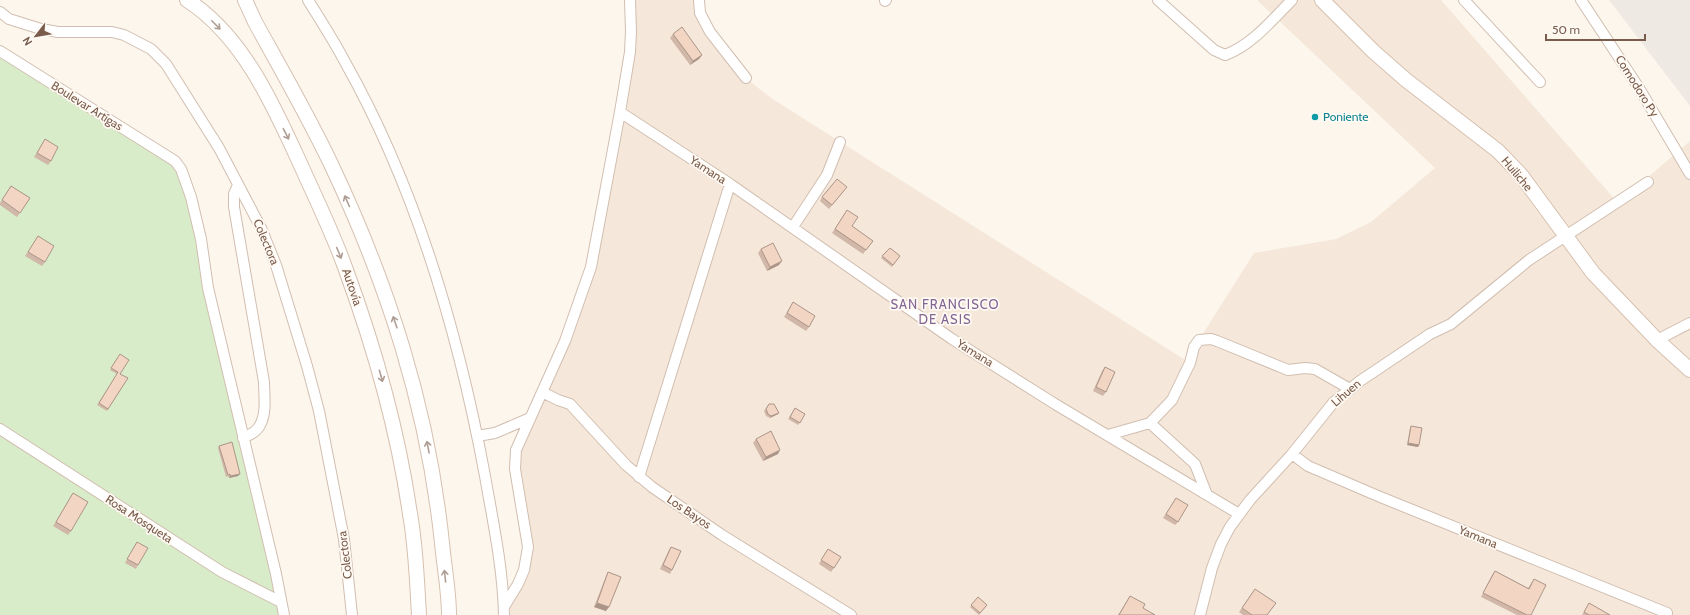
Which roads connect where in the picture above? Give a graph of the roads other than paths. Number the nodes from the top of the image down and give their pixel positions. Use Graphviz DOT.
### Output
graph roads {
  1 [pos="187,0"];
  2 [pos="245,0"];
  3 [pos="308,0"];
  4 [pos="630,0"];
  5 [pos="699,0"];
  6 [pos="1158,0"];
  7 [pos="1292,0"];
  8 [pos="1322,0"];
  9 [pos="1464,0"];
  10 [pos="1581,0"];
  11 [pos="0,12"];
  12 [pos="0,51"];
  13 [pos="746,78"];
  14 [pos="1540,82"];
  15 [pos="620,112"];
  16 [pos="840,142"];
  17 [pos="1690,174"];
  18 [pos="1648,182"];
  19 [pos="730,184"];
  20 [pos="238,185"];
  21 [pos="793,227"];
  22 [pos="1566,236"];
  23 [pos="1690,323"];
  24 [pos="1657,340"];
  25 [pos="1690,370"];
  26 [pos="1350,389"];
  27 [pos="542,392"];
  28 [pos="530,418"];
  29 [pos="1150,423"];
  30 [pos="0,429"];
  31 [pos="1108,435"];
  32 [pos="477,436"];
  33 [pos="243,438"];
  34 [pos="1292,454"];
  35 [pos="639,477"];
  36 [pos="1207,495"];
  37 [pos="1239,514"];
  38 [pos="281,602"];
  39 [pos="504,611"];
  40 [pos="1667,613"];
  41 [pos="284,615"];
  42 [pos="352,615"];
  43 [pos="420,615"];
  44 [pos="449,615"];
  45 [pos="851,615"];
  46 [pos="1200,615"];
  1 -- 43 [label="street, Autovía, one-way"];
  44 -- 2 [label="street, one-way"];
  3 -- 32 [label="street"];
  4 -- 15 [label="street"];
  5 -- 13 [label="street"];
  6 -- 7 [label="street"];
  8 -- 22 [label="street, Huiliche"];
  9 -- 14 [label="street"];
  10 -- 17 [label="street, Comodoro Py"];
  11 -- 20 [label="street, Colectora"];
  12 -- 33 [label="street, Boulevar Artígas"];
  15 -- 19 [label="street, Yamana"];
  15 -- 27 [label="street"];
  16 -- 21 [label="street"];
  18 -- 22 [label="street, Lihuen"];
  19 -- 21 [label="street, Yamana"];
  19 -- 35 [label="street"];
  20 -- 33 [label="street"];
  20 -- 42 [label="street, Colectora"];
  21 -- 31 [label="street, Yamana"];
  22 -- 24 [label="street, Huiliche"];
  22 -- 26 [label="street, Lihuen"];
  23 -- 24 [label="street"];
  24 -- 25 [label="street, Huiliche"];
  26 -- 29 [label="street"];
  26 -- 34 [label="street, Lihuen"];
  27 -- 28 [label="street"];
  27 -- 35 [label="street, Los Bayos"];
  28 -- 32 [label="street"];
  28 -- 39 [label="street"];
  29 -- 31 [label="street"];
  29 -- 36 [label="street"];
  30 -- 38 [label="street, Rosa Mosqueta"];
  31 -- 36 [label="street, Yamana"];
  32 -- 39 [label="street"];
  33 -- 38 [label="street"];
  34 -- 37 [label="street, Lihuen"];
  34 -- 40 [label="street, Yamana"];
  35 -- 45 [label="street, Los Bayos"];
  36 -- 37 [label="street, Yamana"];
  37 -- 46 [label="street, Lihuen"];
  38 -- 41 [label="street"];
}
